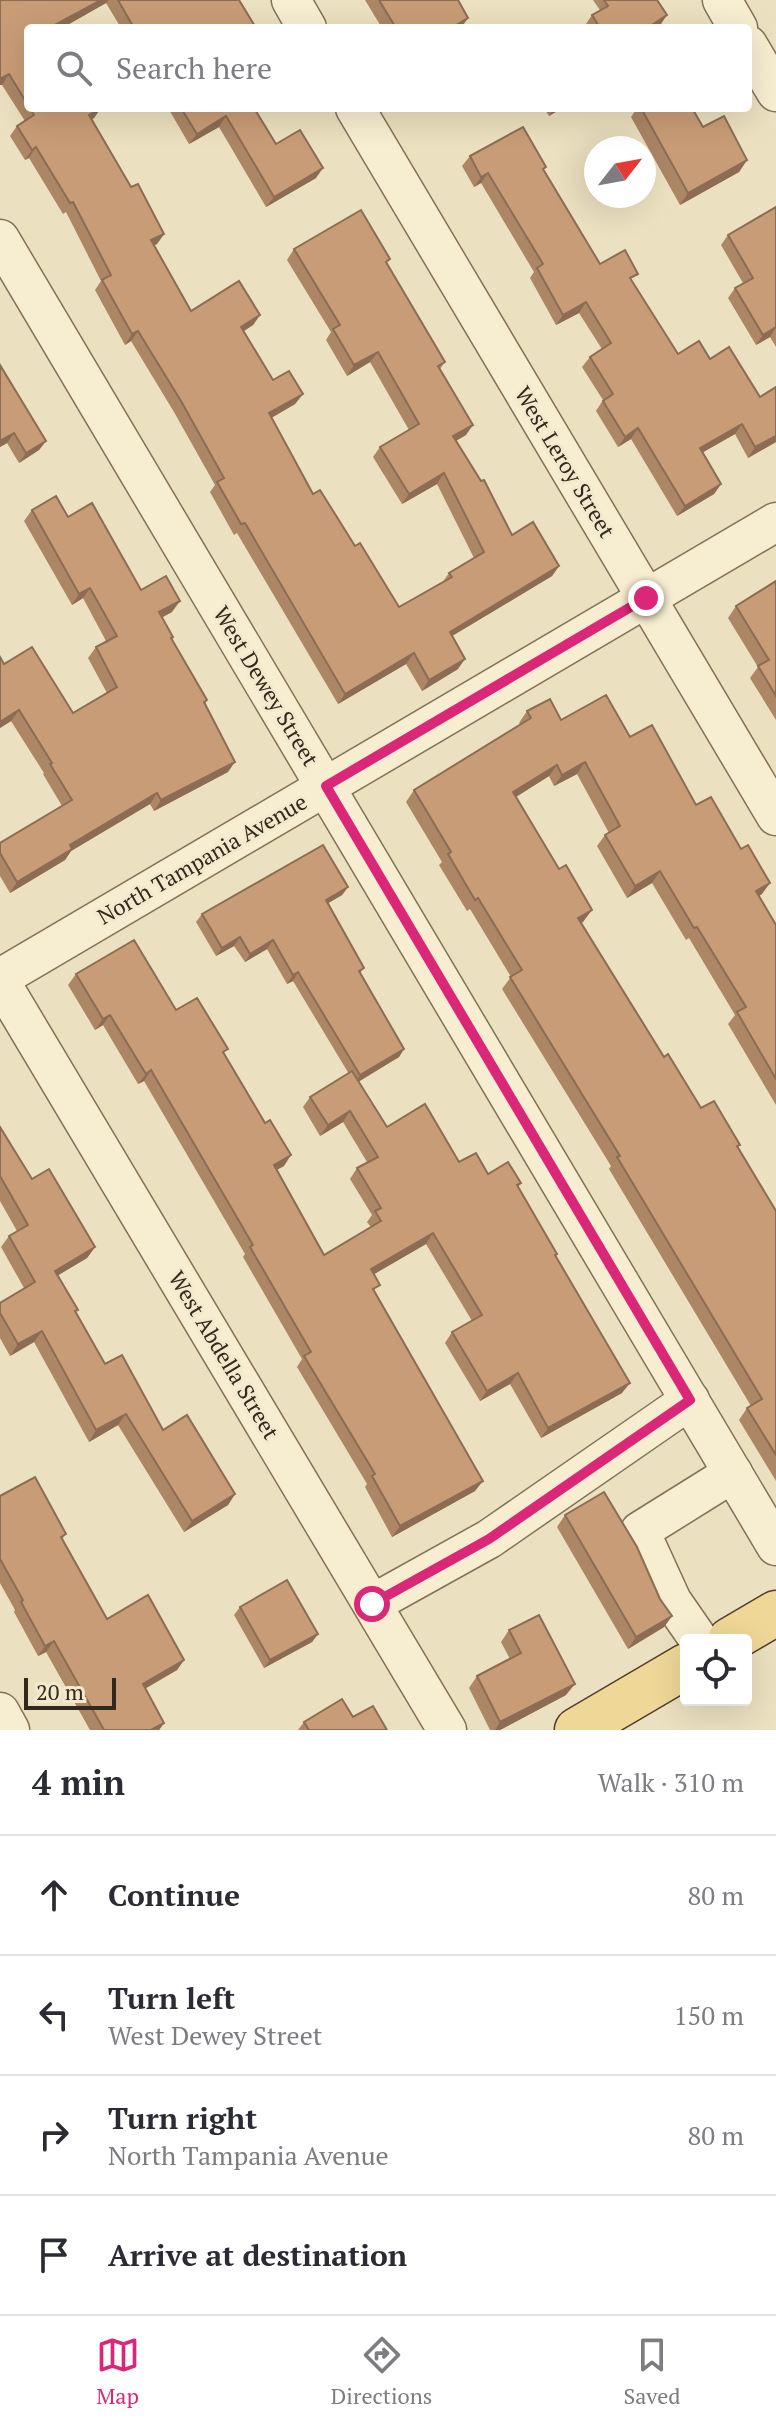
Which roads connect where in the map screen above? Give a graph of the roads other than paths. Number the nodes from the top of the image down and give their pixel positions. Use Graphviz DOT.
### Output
graph roads {
  1 [pos="291,0"];
  2 [pos="722,0"];
  3 [pos="305,24"];
  4 [pos="736,24"];
  5 [pos="752,52"];
  6 [pos="776,92"];
  7 [pos="357,112"];
  8 [pos="0,239"];
  9 [pos="776,522"];
  10 [pos="646,598"];
  11 [pos="326,786"];
  12 [pos="776,816"];
  13 [pos="0,979"];
  14 [pos="690,1400"];
  15 [pos="733,1473"];
  16 [pos="776,1546"];
  17 [pos="372,1604"];
  18 [pos="776,1613"];
  19 [pos="695,1634"];
  20 [pos="740,1634"];
  21 [pos="680,1670"];
  22 [pos="0,1712"];
  23 [pos="10,1730"];
  24 [pos="447,1730"];
  25 [pos="577,1730"];
  1 -- 3 [label="street"];
  2 -- 4 [label="street"];
  5 -- 6 [label="street"];
  7 -- 10 [label="street, West Leroy Street"];
  8 -- 11 [label="street, West Dewey Street"];
  9 -- 10 [label="street, North Tampania Avenue"];
  10 -- 11 [label="street, North Tampania Avenue"];
  10 -- 12 [label="street, West Leroy Street"];
  11 -- 13 [label="street, North Tampania Avenue"];
  11 -- 14 [label="street, West Dewey Street"];
  13 -- 17 [label="street, West Abdella Street"];
  14 -- 15 [label="street, West Dewey Street"];
  14 -- 17 [label="street"];
  15 -- 16 [label="street, West Dewey Street"];
  15 -- 19 [label="street"];
  17 -- 24 [label="street, West Abdella Street"];
  18 -- 20 [label="main road"];
  21 -- 25 [label="main road"];
  22 -- 23 [label="street"];
}
